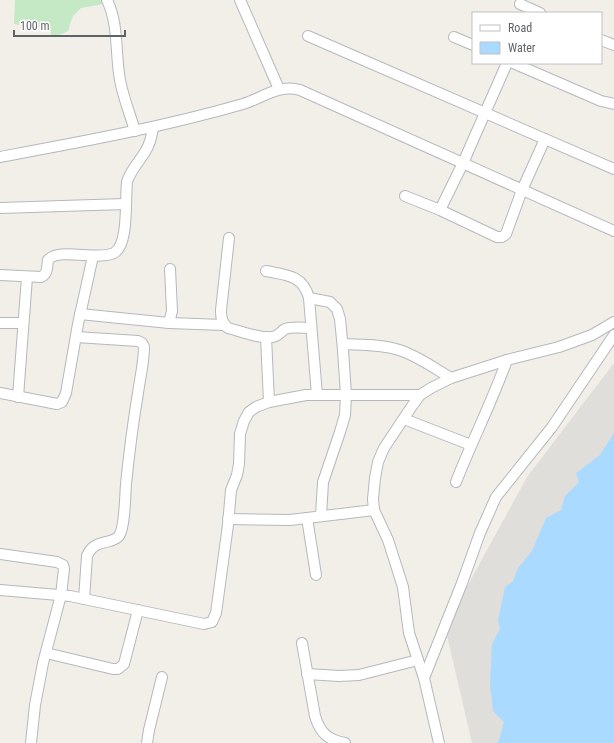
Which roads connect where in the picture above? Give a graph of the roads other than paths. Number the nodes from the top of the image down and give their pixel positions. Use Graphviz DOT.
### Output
graph roads {
  1 [pos="106,0"];
  2 [pos="240,0"];
  3 [pos="520,4"];
  4 [pos="538,12"];
  5 [pos="308,36"];
  6 [pos="454,37"];
  7 [pos="602,40"];
  8 [pos="472,46"];
  9 [pos="614,46"];
  10 [pos="507,64"];
  11 [pos="515,64"];
  12 [pos="279,89"];
  13 [pos="614,104"];
  14 [pos="485,113"];
  15 [pos="153,127"];
  16 [pos="135,131"];
  17 [pos="545,139"];
  18 [pos="0,158"];
  19 [pos="463,163"];
  20 [pos="614,169"];
  21 [pos="522,190"];
  22 [pos="405,196"];
  23 [pos="125,204"];
  24 [pos="0,208"];
  25 [pos="440,210"];
  26 [pos="614,230"];
  27 [pos="229,238"];
  28 [pos="93,256"];
  29 [pos="170,269"];
  30 [pos="266,271"];
  31 [pos="0,275"];
  32 [pos="27,277"];
  33 [pos="308,298"];
  34 [pos="80,314"];
  35 [pos="614,322"];
  36 [pos="0,323"];
  37 [pos="23,323"];
  38 [pos="169,323"];
  39 [pos="224,325"];
  40 [pos="311,328"];
  41 [pos="614,335"];
  42 [pos="76,337"];
  43 [pos="266,337"];
  44 [pos="343,344"];
  45 [pos="507,360"];
  46 [pos="451,378"];
  47 [pos="0,393"];
  48 [pos="346,394"];
  49 [pos="316,395"];
  50 [pos="420,396"];
  51 [pos="18,397"];
  52 [pos="269,402"];
  53 [pos="404,419"];
  54 [pos="471,446"];
  55 [pos="456,482"];
  56 [pos="374,510"];
  57 [pos="320,516"];
  58 [pos="307,518"];
  59 [pos="228,519"];
  60 [pos="0,554"];
  61 [pos="316,575"];
  62 [pos="0,590"];
  63 [pos="61,595"];
  64 [pos="84,599"];
  65 [pos="138,610"];
  66 [pos="302,643"];
  67 [pos="46,653"];
  68 [pos="418,660"];
  69 [pos="307,674"];
  70 [pos="162,677"];
  71 [pos="424,678"];
  72 [pos="31,743"];
  73 [pos="147,743"];
  74 [pos="345,743"];
  75 [pos="436,743"];
  1 -- 16 [label="street"];
  2 -- 12 [label="street"];
  3 -- 4 [label="street"];
  5 -- 14 [label="street"];
  6 -- 8 [label="street"];
  7 -- 9 [label="street"];
  10 -- 14 [label="street"];
  11 -- 13 [label="street"];
  12 -- 15 [label="street"];
  12 -- 19 [label="street"];
  14 -- 17 [label="street"];
  14 -- 19 [label="street"];
  15 -- 16 [label="street"];
  15 -- 23 [label="street"];
  16 -- 18 [label="street"];
  17 -- 20 [label="street"];
  17 -- 21 [label="street"];
  19 -- 21 [label="street"];
  19 -- 25 [label="street"];
  21 -- 25 [label="street"];
  21 -- 26 [label="street"];
  22 -- 25 [label="street"];
  23 -- 24 [label="street"];
  23 -- 28 [label="street"];
  27 -- 39 [label="street"];
  28 -- 32 [label="street"];
  28 -- 34 [label="street"];
  29 -- 38 [label="street"];
  30 -- 33 [label="street"];
  31 -- 32 [label="street"];
  32 -- 37 [label="street"];
  33 -- 40 [label="street"];
  33 -- 44 [label="street"];
  34 -- 38 [label="street"];
  34 -- 42 [label="street"];
  35 -- 45 [label="street"];
  36 -- 37 [label="street"];
  37 -- 51 [label="street"];
  38 -- 39 [label="street"];
  39 -- 43 [label="street"];
  40 -- 43 [label="street"];
  40 -- 49 [label="street"];
  41 -- 71 [label="street"];
  42 -- 51 [label="street"];
  42 -- 64 [label="street"];
  43 -- 52 [label="street"];
  44 -- 46 [label="street"];
  44 -- 48 [label="street"];
  45 -- 46 [label="street"];
  45 -- 54 [label="street"];
  46 -- 50 [label="street"];
  47 -- 51 [label="street"];
  48 -- 49 [label="street"];
  48 -- 50 [label="street"];
  48 -- 57 [label="street"];
  49 -- 52 [label="street"];
  50 -- 53 [label="street"];
  52 -- 59 [label="street"];
  53 -- 54 [label="street"];
  53 -- 56 [label="street"];
  54 -- 55 [label="street"];
  56 -- 57 [label="street"];
  56 -- 68 [label="street"];
  57 -- 58 [label="street"];
  58 -- 59 [label="street"];
  58 -- 61 [label="street"];
  59 -- 65 [label="street"];
  60 -- 63 [label="street"];
  62 -- 63 [label="street"];
  63 -- 64 [label="street"];
  63 -- 67 [label="street"];
  64 -- 65 [label="street"];
  65 -- 67 [label="street"];
  66 -- 69 [label="street"];
  67 -- 72 [label="street"];
  68 -- 69 [label="street"];
  68 -- 71 [label="street"];
  69 -- 74 [label="street"];
  70 -- 73 [label="street"];
  71 -- 75 [label="street"];
}
